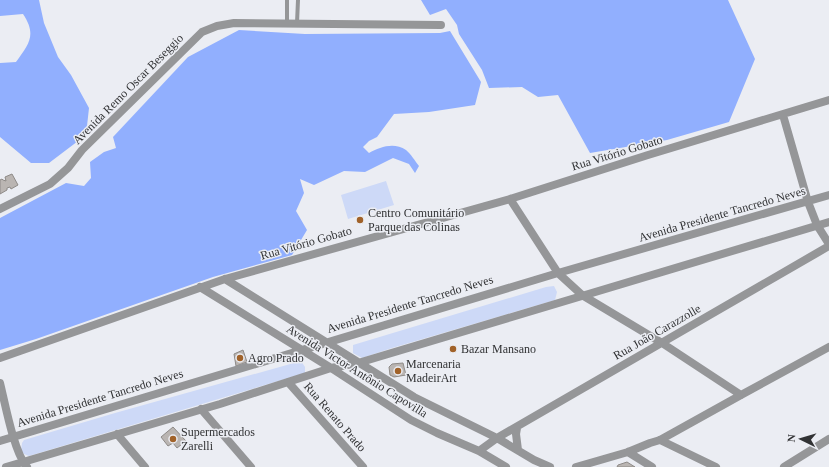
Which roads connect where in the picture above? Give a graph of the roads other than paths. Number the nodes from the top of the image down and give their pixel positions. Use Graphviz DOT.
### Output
graph roads {
  1 [pos="287,0"];
  2 [pos="298,0"];
  3 [pos="287,23"];
  4 [pos="297,23"];
  5 [pos="441,25"];
  6 [pos="829,100"];
  7 [pos="783,114"];
  8 [pos="829,195"];
  9 [pos="510,199"];
  10 [pos="808,202"];
  11 [pos="0,209"];
  12 [pos="829,222"];
  13 [pos="817,225"];
  14 [pos="829,245"];
  15 [pos="558,272"];
  16 [pos="225,279"];
  17 [pos="200,287"];
  18 [pos="582,295"];
  19 [pos="327,342"];
  20 [pos="662,343"];
  21 [pos="829,347"];
  22 [pos="300,350"];
  23 [pos="0,358"];
  24 [pos="358,363"];
  25 [pos="331,368"];
  26 [pos="288,382"];
  27 [pos="0,383"];
  28 [pos="741,395"];
  29 [pos="201,409"];
  30 [pos="517,428"];
  31 [pos="117,434"];
  32 [pos="14,437"];
  33 [pos="497,438"];
  34 [pos="829,439"];
  35 [pos="660,440"];
  36 [pos="0,441"];
  37 [pos="518,450"];
  38 [pos="479,451"];
  39 [pos="628,452"];
  40 [pos="535,463"];
  41 [pos="24,465"];
  42 [pos="6,467"];
  43 [pos="145,467"];
  44 [pos="251,467"];
  45 [pos="363,467"];
  46 [pos="506,467"];
  47 [pos="550,467"];
  48 [pos="576,467"];
  49 [pos="652,467"];
  50 [pos="716,467"];
  51 [pos="784,467"];
  1 -- 3 [label="lane"];
  2 -- 4 [label="lane"];
  3 -- 4 [label="street, Avenida Remo Oscar Beseggio"];
  3 -- 11 [label="street, Avenida Remo Oscar Beseggio"];
  4 -- 5 [label="street, Avenida Remo Oscar Beseggio"];
  6 -- 7 [label="street, Rua Vitório Gobato"];
  7 -- 9 [label="street, Rua Vitório Gobato"];
  7 -- 10 [label="street"];
  8 -- 10 [label="street, Avenida Presidente Tancredo Neves"];
  9 -- 15 [label="street"];
  9 -- 16 [label="street, Rua Vitório Gobato"];
  10 -- 13 [label="street"];
  10 -- 15 [label="street, Avenida Presidente Tancredo Neves"];
  12 -- 13 [label="street"];
  13 -- 14 [label="street"];
  13 -- 18 [label="street"];
  14 -- 20 [label="street, Rua João Carazzolle"];
  15 -- 18 [label="street"];
  15 -- 19 [label="street, Avenida Presidente Tancredo Neves"];
  16 -- 17 [label="street, Rua Vitório Gobato"];
  16 -- 19 [label="street, Avenida Victor Antônio Capovilla"];
  17 -- 22 [label="street, Avenida Victor Antônio Capovilla"];
  17 -- 23 [label="street, Rua Vitório Gobato"];
  18 -- 20 [label="street"];
  18 -- 24 [label="street"];
  19 -- 22 [label="street, Avenida Presidente Tancredo Neves"];
  19 -- 24 [label="street, Avenida Victor Antônio Capovilla"];
  20 -- 28 [label="street"];
  20 -- 30 [label="street, Rua João Carazzolle"];
  21 -- 28 [label="street"];
  22 -- 25 [label="street, Avenida Victor Antônio Capovilla"];
  22 -- 32 [label="street, Avenida Presidente Tancredo Neves"];
  24 -- 25 [label="street"];
  24 -- 33 [label="street, Avenida Victor Antônio Capovilla"];
  25 -- 26 [label="street"];
  25 -- 38 [label="street, Avenida Victor Antônio Capovilla"];
  26 -- 29 [label="street"];
  26 -- 45 [label="street, Rua Renato Prado"];
  27 -- 32 [label="street"];
  28 -- 35 [label="street"];
  29 -- 31 [label="street"];
  29 -- 44 [label="street"];
  30 -- 33 [label="street, Rua João Carazzolle"];
  30 -- 37 [label="street"];
  31 -- 41 [label="street"];
  31 -- 43 [label="street"];
  32 -- 36 [label="street, Avenida Presidente Tancredo Neves"];
  32 -- 41 [label="street"];
  33 -- 37 [label="street, Avenida Victor Antônio Capovilla"];
  33 -- 38 [label="street, Rua João Carazzolle"];
  34 -- 51 [label="street"];
  35 -- 39 [label="street"];
  35 -- 50 [label="street"];
  37 -- 40 [label="street, Avenida Victor Antônio Capovilla"];
  38 -- 46 [label="street, Avenida Victor Antônio Capovilla"];
  39 -- 48 [label="street"];
  39 -- 49 [label="street"];
  40 -- 47 [label="street, Avenida Victor Antônio Capovilla"];
  41 -- 42 [label="street"];
}
